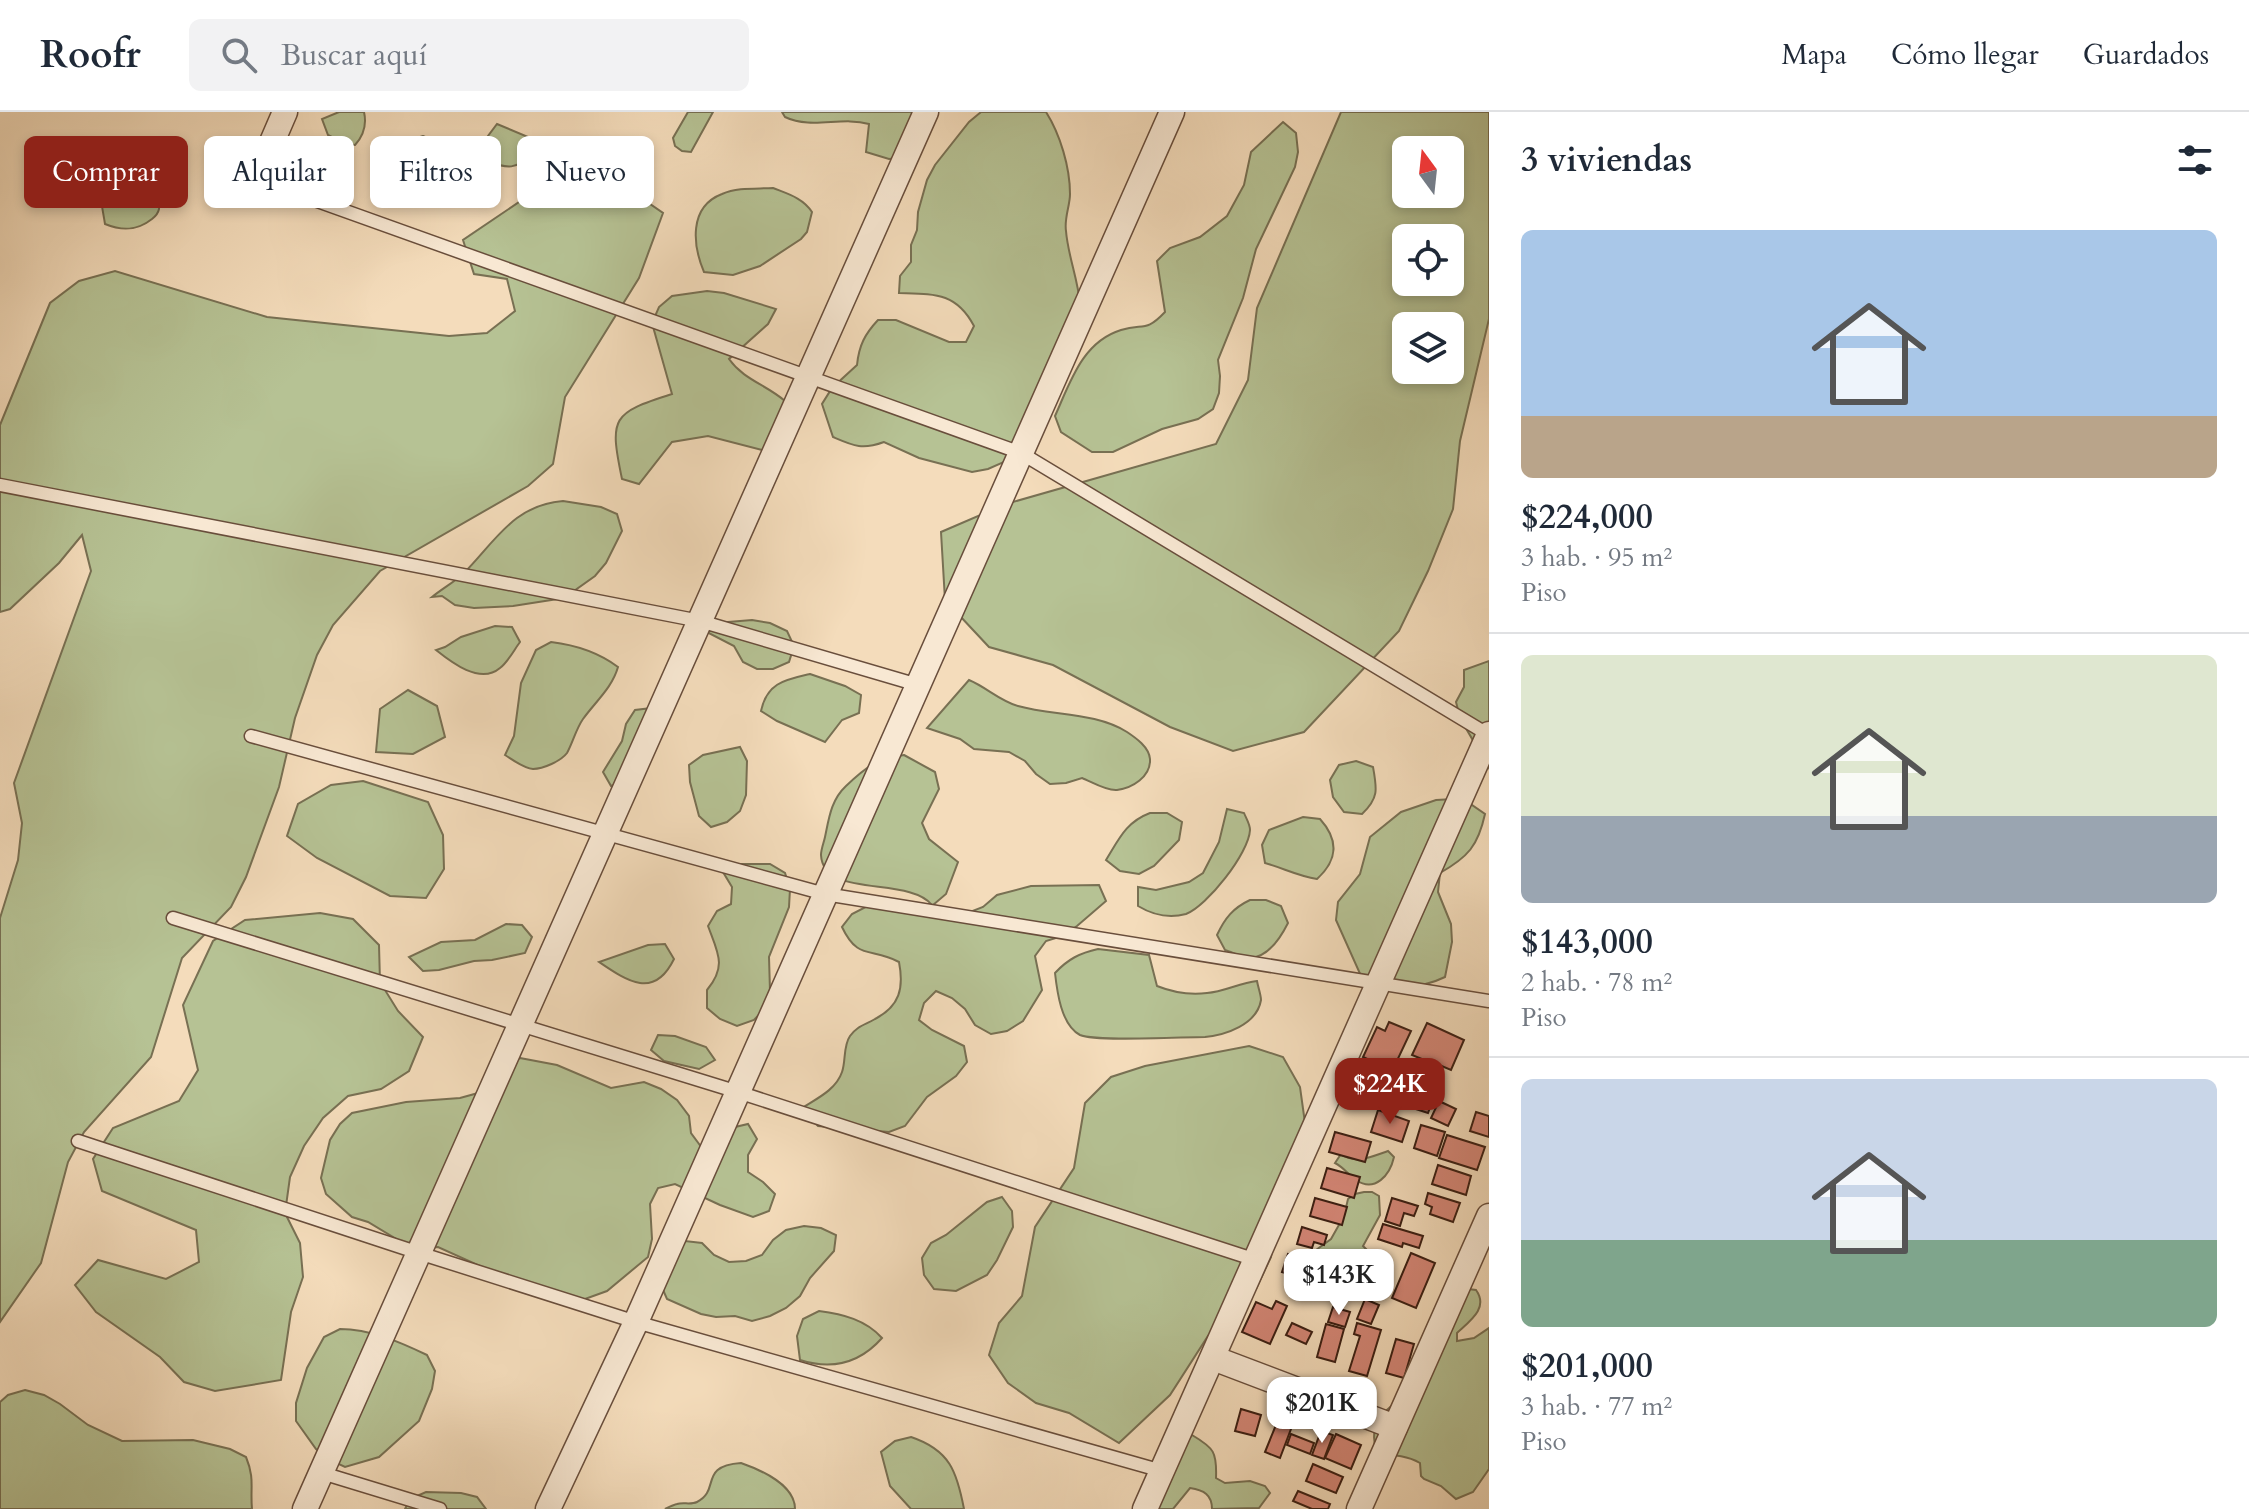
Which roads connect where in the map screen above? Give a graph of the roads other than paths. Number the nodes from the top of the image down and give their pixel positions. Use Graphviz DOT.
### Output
graph roads {
  1 [pos="285,112"];
  2 [pos="926,112"];
  3 [pos="1172,112"];
  4 [pos="275,136"];
  5 [pos="337,208"];
  6 [pos="808,377"];
  7 [pos="1021,453"];
  8 [pos="0,485"];
  9 [pos="700,621"];
  10 [pos="918,685"];
  11 [pos="1489,734"];
  12 [pos="251,736"];
  13 [pos="605,834"];
  14 [pos="825,894"];
  15 [pos="173,918"];
  16 [pos="1379,983"];
  17 [pos="1489,1001"];
  18 [pos="520,1026"];
  19 [pos="738,1092"];
  20 [pos="78,1141"];
  21 [pos="1488,1222"];
  22 [pos="419,1253"];
  23 [pos="1256,1260"];
  24 [pos="636,1322"];
  25 [pos="1213,1358"];
  26 [pos="1395,1427"];
  27 [pos="1162,1471"];
  28 [pos="322,1473"];
  29 [pos="305,1509"];
  30 [pos="440,1509"];
  31 [pos="548,1509"];
  32 [pos="1145,1509"];
  33 [pos="1359,1509"];
  1 -- 4 [label="street"];
  2 -- 6 [label="street"];
  3 -- 7 [label="street"];
  5 -- 6 [label="lane"];
  6 -- 7 [label="lane"];
  6 -- 9 [label="street"];
  7 -- 10 [label="street"];
  7 -- 11 [label="lane"];
  8 -- 9 [label="lane"];
  9 -- 10 [label="lane"];
  9 -- 13 [label="street"];
  10 -- 14 [label="street"];
  11 -- 16 [label="street"];
  12 -- 13 [label="lane"];
  13 -- 14 [label="lane"];
  13 -- 18 [label="street"];
  14 -- 16 [label="lane"];
  14 -- 19 [label="street"];
  15 -- 18 [label="lane"];
  16 -- 17 [label="lane"];
  16 -- 23 [label="street"];
  18 -- 19 [label="lane"];
  18 -- 22 [label="street"];
  19 -- 23 [label="lane"];
  19 -- 24 [label="street"];
  20 -- 22 [label="lane"];
  21 -- 26 [label="street"];
  22 -- 24 [label="lane"];
  22 -- 28 [label="street"];
  23 -- 25 [label="street"];
  24 -- 27 [label="lane"];
  24 -- 31 [label="street"];
  25 -- 26 [label="street"];
  25 -- 27 [label="street"];
  26 -- 33 [label="street"];
  27 -- 32 [label="street"];
  28 -- 29 [label="street"];
  28 -- 30 [label="lane"];
}
